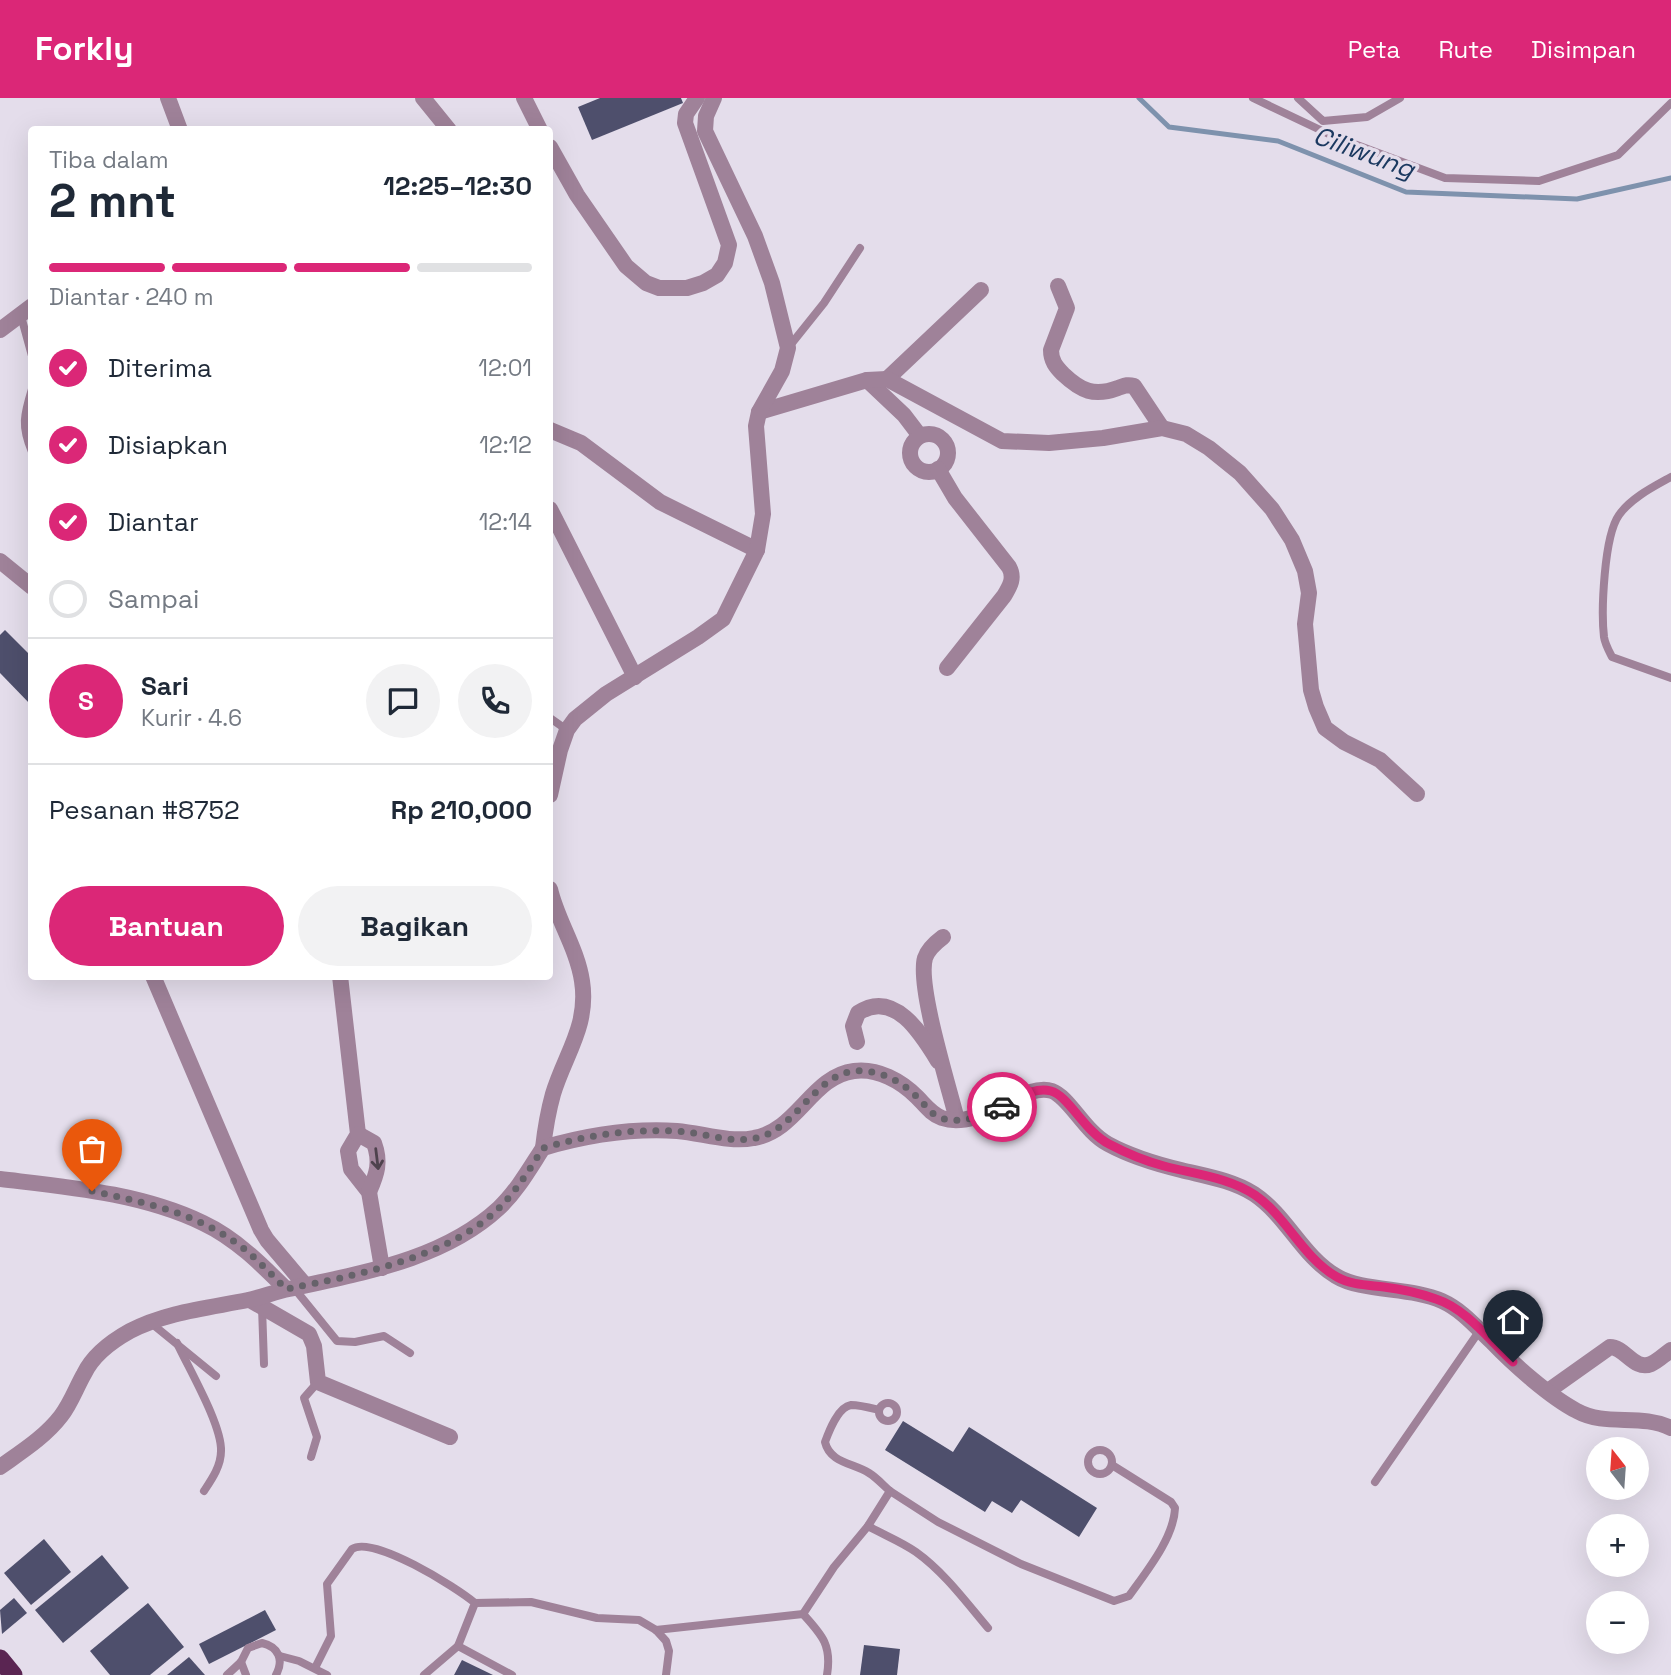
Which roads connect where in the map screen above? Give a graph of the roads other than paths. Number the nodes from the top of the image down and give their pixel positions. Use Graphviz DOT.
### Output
graph roads {
  1 [pos="169,98"];
  2 [pos="423,98"];
  3 [pos="524,98"];
  4 [pos="697,98"];
  5 [pos="715,98"];
  6 [pos="1253,98"];
  7 [pos="1400,98"];
  8 [pos="1299,100"];
  9 [pos="1671,103"];
  10 [pos="1286,114"];
  11 [pos="179,126"];
  12 [pos="446,126"];
  13 [pos="538,126"];
  14 [pos="553,152"];
  15 [pos="755,236"];
  16 [pos="729,245"];
  17 [pos="860,248"];
  18 [pos="1058,286"];
  19 [pos="981,290"];
  20 [pos="26,311"];
  21 [pos="0,330"];
  22 [pos="788,348"];
  23 [pos="887,379"];
  24 [pos="867,380"];
  25 [pos="28,404"];
  26 [pos="759,412"];
  27 [pos="553,429"];
  28 [pos="1162,429"];
  29 [pos="920,436"];
  30 [pos="28,443"];
  31 [pos="938,469"];
  32 [pos="1671,477"];
  33 [pos="553,515"];
  34 [pos="757,550"];
  35 [pos="0,561"];
  36 [pos="28,584"];
  37 [pos="947,668"];
  38 [pos="635,677"];
  39 [pos="1671,678"];
  40 [pos="553,720"];
  41 [pos="567,730"];
  42 [pos="553,784"];
  43 [pos="1417,794"];
  44 [pos="553,901"];
  45 [pos="943,937"];
  46 [pos="155,980"];
  47 [pos="340,980"];
  48 [pos="857,1042"];
  49 [pos="945,1072"];
  50 [pos="957,1120"];
  51 [pos="358,1134"];
  52 [pos="543,1148"];
  53 [pos="0,1179"];
  54 [pos="369,1192"];
  55 [pos="382,1268"];
  56 [pos="295,1287"];
  57 [pos="256,1304"];
  58 [pos="151,1322"];
  59 [pos="1480,1330"];
  60 [pos="177,1343"];
  61 [pos="1671,1350"];
  62 [pos="410,1353"];
  63 [pos="264,1364"];
  64 [pos="216,1376"];
  65 [pos="318,1382"];
  66 [pos="1548,1391"];
  67 [pos="880,1410"];
  68 [pos="1671,1429"];
  69 [pos="450,1437"];
  70 [pos="311,1458"];
  71 [pos="1112,1465"];
  72 [pos="0,1467"];
  73 [pos="1375,1482"];
  74 [pos="204,1491"];
  75 [pos="890,1491"];
  76 [pos="868,1526"];
  77 [pos="475,1603"];
  78 [pos="803,1614"];
  79 [pos="988,1628"];
  80 [pos="656,1630"];
  81 [pos="458,1646"];
  82 [pos="280,1656"];
  83 [pos="0,1659"];
  84 [pos="242,1662"];
  85 [pos="315,1668"];
  86 [pos="13,1675"];
  87 [pos="227,1675"];
  88 [pos="246,1675"];
  89 [pos="276,1675"];
  90 [pos="327,1675"];
  91 [pos="424,1675"];
  92 [pos="512,1675"];
  93 [pos="666,1675"];
  94 [pos="827,1675"];
  1 -- 11 [label="street"];
  2 -- 12 [label="street"];
  3 -- 13 [label="street"];
  4 -- 16 [label="street"];
  5 -- 15 [label="street"];
  6 -- 10 [label="lane"];
  7 -- 8 [label="lane"];
  8 -- 10 [label="lane"];
  9 -- 10 [label="lane"];
  14 -- 16 [label="street"];
  15 -- 16 [label="street"];
  15 -- 22 [label="street"];
  17 -- 22 [label="lane"];
  18 -- 28 [label="street"];
  19 -- 23 [label="street"];
  20 -- 21 [label="street"];
  22 -- 26 [label="street"];
  23 -- 24 [label="street"];
  23 -- 28 [label="street"];
  24 -- 26 [label="street"];
  24 -- 29 [label="street"];
  25 -- 30 [label="lane"];
  26 -- 34 [label="street"];
  27 -- 34 [label="street"];
  28 -- 43 [label="street"];
  29 -- 31 [label="street"];
  29 -- 31 [label="street"];
  31 -- 37 [label="street"];
  32 -- 39 [label="lane"];
  33 -- 38 [label="street"];
  34 -- 38 [label="street"];
  35 -- 36 [label="street"];
  38 -- 41 [label="street"];
  40 -- 41 [label="lane"];
  41 -- 42 [label="street"];
  44 -- 52 [label="street"];
  45 -- 49 [label="street"];
  46 -- 56 [label="street"];
  47 -- 51 [label="street"];
  48 -- 49 [label="street"];
  49 -- 50 [label="street"];
  50 -- 52 [label="street"];
  50 -- 59 [label="street"];
  51 -- 54 [label="street"];
  51 -- 54 [label="street, one-way"];
  52 -- 55 [label="street"];
  53 -- 56 [label="street"];
  54 -- 55 [label="street"];
  55 -- 56 [label="street"];
  56 -- 57 [label="street"];
  56 -- 62 [label="lane"];
  57 -- 58 [label="street"];
  57 -- 63 [label="lane"];
  57 -- 65 [label="street"];
  58 -- 60 [label="lane"];
  58 -- 72 [label="street"];
  59 -- 66 [label="street"];
  59 -- 73 [label="lane"];
  60 -- 64 [label="lane"];
  60 -- 74 [label="lane"];
  61 -- 66 [label="street"];
  65 -- 69 [label="street"];
  65 -- 70 [label="lane"];
  66 -- 68 [label="street"];
  67 -- 75 [label="lane"];
  71 -- 75 [label="lane"];
  75 -- 76 [label="lane"];
  76 -- 78 [label="lane"];
  76 -- 79 [label="lane"];
  77 -- 80 [label="lane"];
  77 -- 81 [label="lane"];
  77 -- 85 [label="lane"];
  78 -- 80 [label="lane"];
  78 -- 94 [label="lane"];
  80 -- 93 [label="lane"];
  81 -- 91 [label="lane"];
  81 -- 92 [label="lane"];
  82 -- 84 [label="lane"];
  82 -- 85 [label="lane"];
  82 -- 89 [label="lane"];
  83 -- 86 [label="highway"];
  84 -- 87 [label="lane"];
  84 -- 88 [label="lane"];
  85 -- 90 [label="lane"];
}
